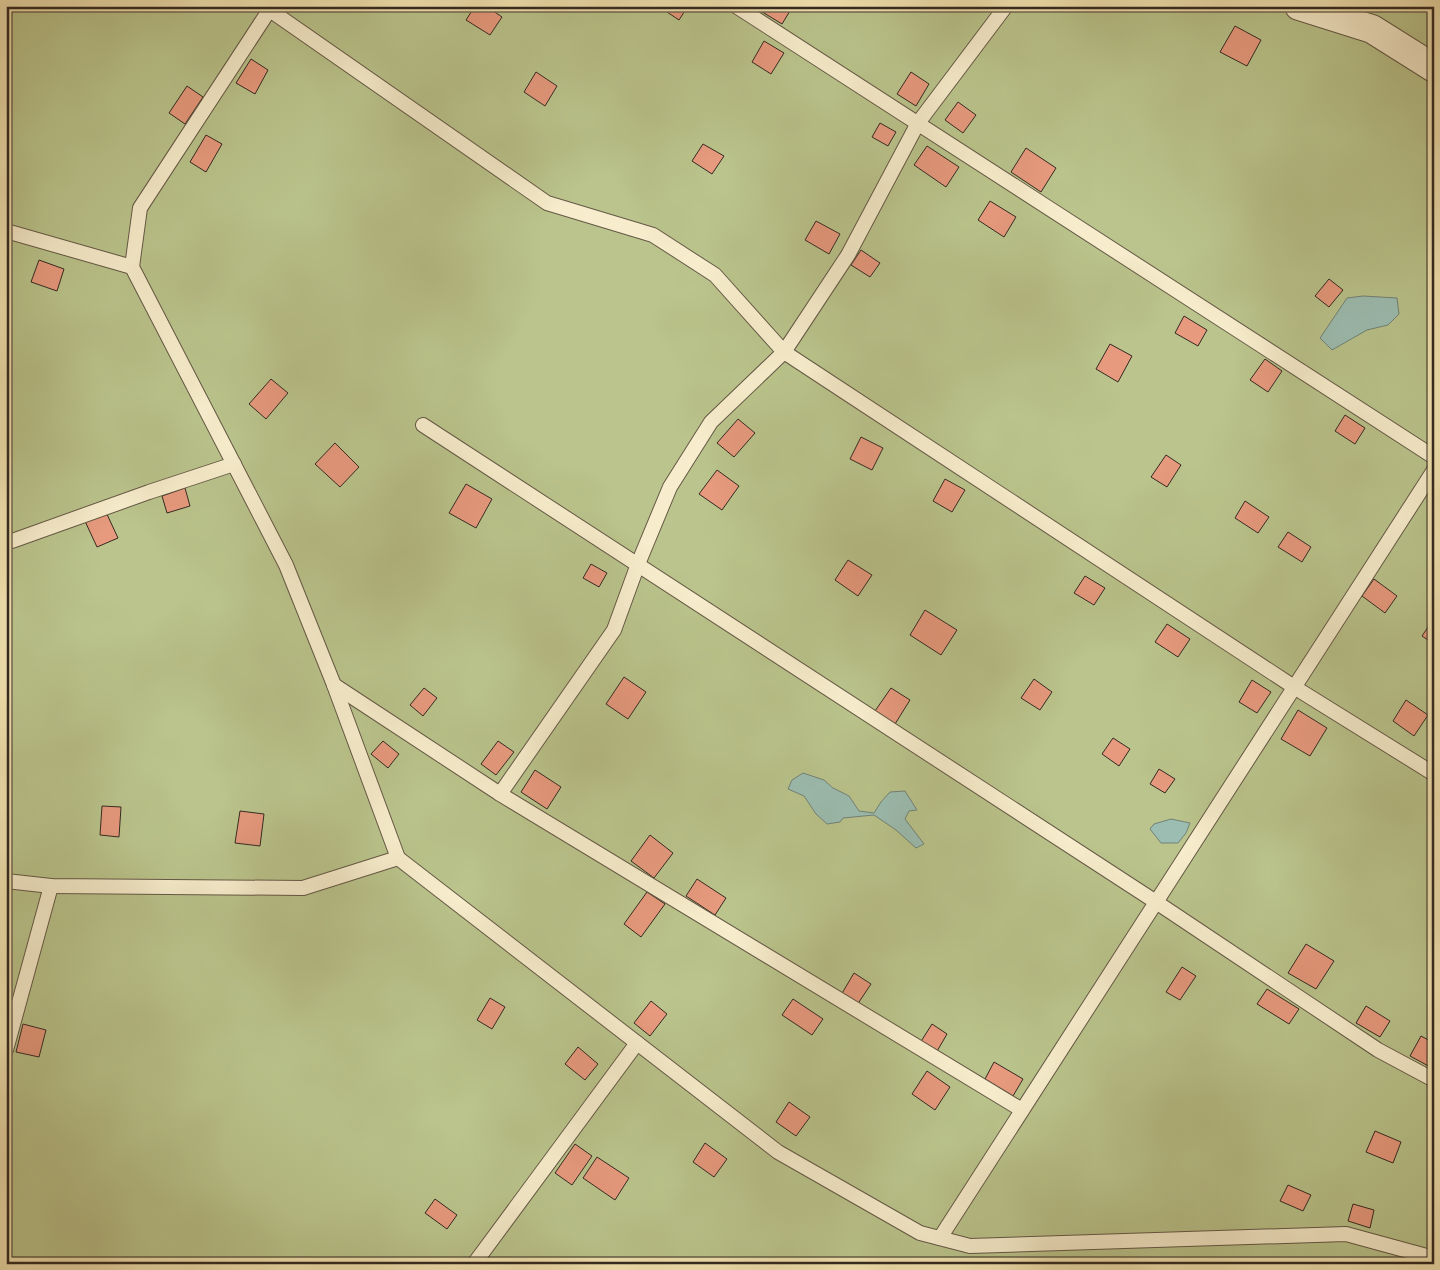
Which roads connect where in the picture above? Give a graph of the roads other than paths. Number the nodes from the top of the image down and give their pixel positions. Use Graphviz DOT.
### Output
graph roads {
  1 [pos="736,6"];
  2 [pos="1006,6"];
  3 [pos="1299,6"];
  4 [pos="268,7"];
  5 [pos="1434,68"];
  6 [pos="918,123"];
  7 [pos="6,231"];
  8 [pos="132,267"];
  9 [pos="784,352"];
  10 [pos="423,425"];
  11 [pos="1434,457"];
  12 [pos="234,464"];
  13 [pos="1434,470"];
  14 [pos="12,541"];
  15 [pos="638,564"];
  16 [pos="334,684"];
  17 [pos="1294,687"];
  18 [pos="1434,774"];
  19 [pos="500,794"];
  20 [pos="398,858"];
  21 [pos="6,881"];
  22 [pos="51,886"];
  23 [pos="1156,902"];
  24 [pos="637,1043"];
  25 [pos="6,1050"];
  26 [pos="1434,1080"];
  27 [pos="1022,1110"];
  28 [pos="940,1238"];
  29 [pos="1434,1258"];
  30 [pos="474,1264"];
  1 -- 6 [label="lane"];
  2 -- 6 [label="lane"];
  3 -- 5 [label="street"];
  4 -- 8 [label="lane"];
  4 -- 9 [label="lane"];
  6 -- 9 [label="lane"];
  6 -- 11 [label="lane"];
  7 -- 8 [label="lane"];
  8 -- 12 [label="lane"];
  9 -- 15 [label="lane"];
  9 -- 17 [label="lane"];
  10 -- 15 [label="lane"];
  12 -- 14 [label="lane"];
  12 -- 16 [label="lane"];
  13 -- 17 [label="lane"];
  15 -- 19 [label="lane"];
  15 -- 23 [label="lane"];
  16 -- 19 [label="lane"];
  16 -- 20 [label="lane"];
  17 -- 18 [label="lane"];
  17 -- 23 [label="lane"];
  19 -- 27 [label="lane"];
  20 -- 22 [label="lane"];
  20 -- 24 [label="lane"];
  21 -- 22 [label="lane"];
  22 -- 25 [label="lane"];
  23 -- 26 [label="lane"];
  23 -- 27 [label="lane"];
  24 -- 28 [label="lane"];
  24 -- 30 [label="lane"];
  27 -- 28 [label="lane"];
  28 -- 29 [label="lane"];
}
